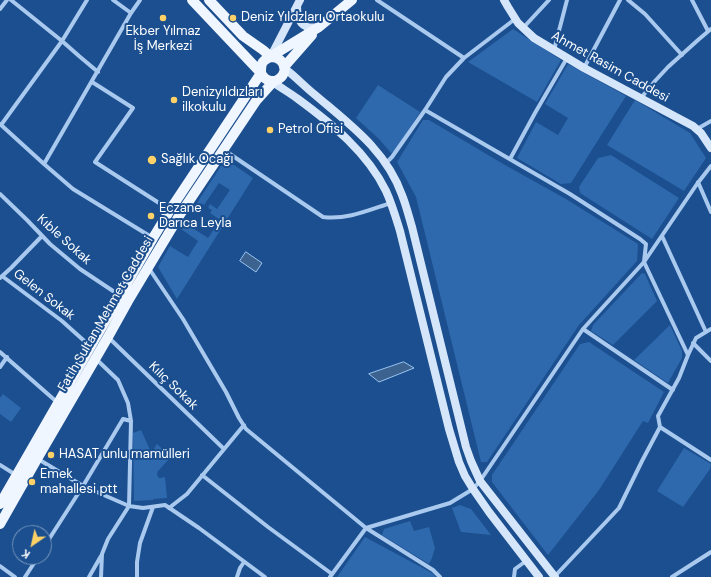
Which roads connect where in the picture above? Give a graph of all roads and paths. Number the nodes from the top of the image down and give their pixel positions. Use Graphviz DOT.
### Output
graph roads {
  1 [pos="7,0"];
  2 [pos="11,0"];
  3 [pos="87,0"];
  4 [pos="113,0"];
  5 [pos="140,0"];
  6 [pos="192,0"];
  7 [pos="209,0"];
  8 [pos="352,0"];
  9 [pos="378,0"];
  10 [pos="504,0"];
  11 [pos="549,0"];
  12 [pos="567,0"];
  13 [pos="620,0"];
  14 [pos="628,0"];
  15 [pos="692,0"];
  16 [pos="298,3"];
  17 [pos="0,8"];
  18 [pos="131,13"];
  19 [pos="515,19"];
  20 [pos="319,27"];
  21 [pos="523,28"];
  22 [pos="710,30"];
  23 [pos="62,40"];
  24 [pos="554,50"];
  25 [pos="267,54"];
  26 [pos="682,55"];
  27 [pos="293,57"];
  28 [pos="464,58"];
  29 [pos="567,58"];
  30 [pos="248,59"];
  31 [pos="284,67"];
  32 [pos="584,68"];
  33 [pos="98,72"];
  34 [pos="261,73"];
  35 [pos="294,75"];
  36 [pos="92,82"];
  37 [pos="273,82"];
  38 [pos="254,83"];
  39 [pos="265,90"];
  40 [pos="284,90"];
  41 [pos="641,98"];
  42 [pos="425,110"];
  43 [pos="711,121"];
  44 [pos="1,125"];
  45 [pos="697,130"];
  46 [pos="711,148"];
  47 [pos="223,150"];
  48 [pos="510,159"];
  49 [pos="44,164"];
  50 [pos="385,164"];
  51 [pos="711,166"];
  52 [pos="698,182"];
  53 [pos="0,194"];
  54 [pos="391,203"];
  55 [pos="170,210"];
  56 [pos="711,212"];
  57 [pos="42,236"];
  58 [pos="662,236"];
  59 [pos="153,238"];
  60 [pos="644,262"];
  61 [pos="148,267"];
  62 [pos="1,277"];
  63 [pos="120,295"];
  64 [pos="582,329"];
  65 [pos="711,329"];
  66 [pos="706,332"];
  67 [pos="108,337"];
  68 [pos="693,343"];
  69 [pos="91,347"];
  70 [pos="0,352"];
  71 [pos="688,355"];
  72 [pos="7,357"];
  73 [pos="95,359"];
  74 [pos="711,361"];
  75 [pos="0,367"];
  76 [pos="673,390"];
  77 [pos="58,404"];
  78 [pos="131,421"];
  79 [pos="244,425"];
  80 [pos="660,427"];
  81 [pos="224,449"];
  82 [pos="33,456"];
  83 [pos="711,460"];
  84 [pos="0,466"];
  85 [pos="16,475"];
  86 [pos="202,475"];
  87 [pos="480,481"];
  88 [pos="83,486"];
  89 [pos="473,489"];
  90 [pos="0,504"];
  91 [pos="129,506"];
  92 [pos="153,507"];
  93 [pos="169,508"];
  94 [pos="0,524"];
  95 [pos="366,528"];
  96 [pos="52,534"];
  97 [pos="711,552"];
  98 [pos="102,554"];
  99 [pos="526,561"];
  100 [pos="244,562"];
  101 [pos="33,565"];
  102 [pos="0,566"];
  103 [pos="331,576"];
  104 [pos="16,577"];
  105 [pos="25,577"];
  106 [pos="89,577"];
  107 [pos="101,577"];
  108 [pos="137,577"];
  109 [pos="236,577"];
  110 [pos="265,577"];
  111 [pos="440,577"];
  112 [pos="514,577"];
  113 [pos="539,577"];
  114 [pos="555,577"];
  115 [pos="672,577"];
  1 -- 17 [label="street"];
  2 -- 23 [label="street"];
  3 -- 23 [label="street"];
  4 -- 18 [label="street"];
  5 -- 18 [label="street"];
  6 -- 30 [label="main road"];
  7 -- 25 [label="main road"];
  8 -- 20 [label="main road"];
  9 -- 28 [label="street"];
  10 -- 19 [label="street, Ahmet Rasim Caddesi"];
  11 -- 21 [label="street"];
  12 -- 24 [label="street"];
  13 -- 32 [label="street"];
  14 -- 26 [label="street"];
  15 -- 22 [label="street"];
  16 -- 20 [label="street"];
  16 -- 25 [label="street"];
  18 -- 33 [label="street"];
  19 -- 21 [label="street, Ahmet Rasim Caddesi"];
  19 -- 28 [label="street"];
  20 -- 25 [label="main road"];
  20 -- 27 [label="main road"];
  21 -- 24 [label="street, Ahmet Rasim Caddesi"];
  22 -- 26 [label="street"];
  23 -- 33 [label="street"];
  23 -- 44 [label="street"];
  24 -- 29 [label="street, Ahmet Rasim Caddesi"];
  25 -- 31 [label="main road"];
  25 -- 34 [label="main road"];
  26 -- 41 [label="street"];
  27 -- 31 [label="main road"];
  27 -- 35 [label="street"];
  28 -- 42 [label="street"];
  29 -- 32 [label="street, Ahmet Rasim Caddesi"];
  29 -- 48 [label="street"];
  30 -- 34 [label="main road"];
  30 -- 38 [label="main road"];
  31 -- 35 [label="street"];
  31 -- 37 [label="main road"];
  32 -- 41 [label="street, Ahmet Rasim Caddesi"];
  33 -- 36 [label="street"];
  34 -- 37 [label="main road"];
  34 -- 38 [label="main road"];
  35 -- 50 [label="street"];
  36 -- 49 [label="street"];
  36 -- 55 [label="street"];
  37 -- 39 [label="main road, Fatih Sultan Mehmet Caddesi"];
  37 -- 40 [label="street"];
  38 -- 55 [label="main road"];
  39 -- 40 [label="street"];
  39 -- 47 [label="main road, Fatih Sultan Mehmet Caddesi"];
  40 -- 54 [label="street"];
  41 -- 45 [label="street, Ahmet Rasim Caddesi"];
  42 -- 48 [label="street"];
  42 -- 50 [label="street"];
  43 -- 45 [label="street"];
  44 -- 49 [label="street"];
  45 -- 46 [label="street, Ahmet Rasim Caddesi"];
  47 -- 54 [label="street"];
  47 -- 61 [label="main road, Fatih Sultan Mehmet Caddesi"];
  48 -- 60 [label="street"];
  49 -- 59 [label="street"];
  50 -- 87 [label="street"];
  51 -- 52 [label="street"];
  52 -- 56 [label="street"];
  52 -- 58 [label="street"];
  53 -- 57 [label="street, Kıble Sokak"];
  54 -- 89 [label="street"];
  55 -- 59 [label="main road, Fatih Sultan Mehmet Caddesi"];
  57 -- 62 [label="street"];
  57 -- 63 [label="street, Kıble Sokak"];
  58 -- 60 [label="street"];
  58 -- 66 [label="street"];
  59 -- 63 [label="main road, Fatih Sultan Mehmet Caddesi"];
  60 -- 64 [label="street"];
  60 -- 71 [label="street"];
  61 -- 67 [label="main road, Fatih Sultan Mehmet Caddesi"];
  61 -- 79 [label="street"];
  62 -- 69 [label="street, Gelen Sokak"];
  63 -- 69 [label="main road, Fatih Sultan Mehmet Caddesi"];
  64 -- 76 [label="street"];
  64 -- 87 [label="street"];
  65 -- 66 [label="street"];
  66 -- 68 [label="street"];
  67 -- 73 [label="main road, Fatih Sultan Mehmet Caddesi"];
  67 -- 81 [label="street, Kılıç Sokak"];
  68 -- 71 [label="street"];
  68 -- 74 [label="street"];
  69 -- 77 [label="main road, Fatih Sultan Mehmet Caddesi"];
  70 -- 72 [label="street"];
  71 -- 76 [label="street"];
  72 -- 75 [label="street"];
  72 -- 77 [label="street"];
  73 -- 78 [label="street"];
  73 -- 82 [label="main road, Fatih Sultan Mehmet Caddesi"];
  76 -- 80 [label="street"];
  77 -- 82 [label="main road, Fatih Sultan Mehmet Caddesi"];
  78 -- 88 [label="street"];
  78 -- 91 [label="street"];
  79 -- 81 [label="street"];
  79 -- 95 [label="street"];
  80 -- 83 [label="street"];
  80 -- 114 [label="street"];
  81 -- 86 [label="street"];
  82 -- 85 [label="main road, Fatih Sultan Mehmet Caddesi"];
  82 -- 88 [label="street"];
  82 -- 94 [label="main road, Fatih Sultan Mehmet Caddesi"];
  84 -- 85 [label="street"];
  85 -- 90 [label="main road, Fatih Sultan Mehmet Caddesi"];
  86 -- 93 [label="street"];
  86 -- 103 [label="street"];
  87 -- 89 [label="street"];
  87 -- 114 [label="street"];
  88 -- 91 [label="street"];
  88 -- 96 [label="street"];
  89 -- 95 [label="street"];
  89 -- 99 [label="street"];
  91 -- 92 [label="street"];
  91 -- 98 [label="street"];
  92 -- 93 [label="street"];
  92 -- 108 [label="street"];
  93 -- 100 [label="street"];
  95 -- 103 [label="street"];
  95 -- 111 [label="street"];
  97 -- 115 [label="street"];
  98 -- 106 [label="street"];
  98 -- 107 [label="street"];
  99 -- 112 [label="street"];
  99 -- 113 [label="street"];
  100 -- 109 [label="street"];
  100 -- 110 [label="street"];
  101 -- 105 [label="street"];
  102 -- 104 [label="street"];
}
